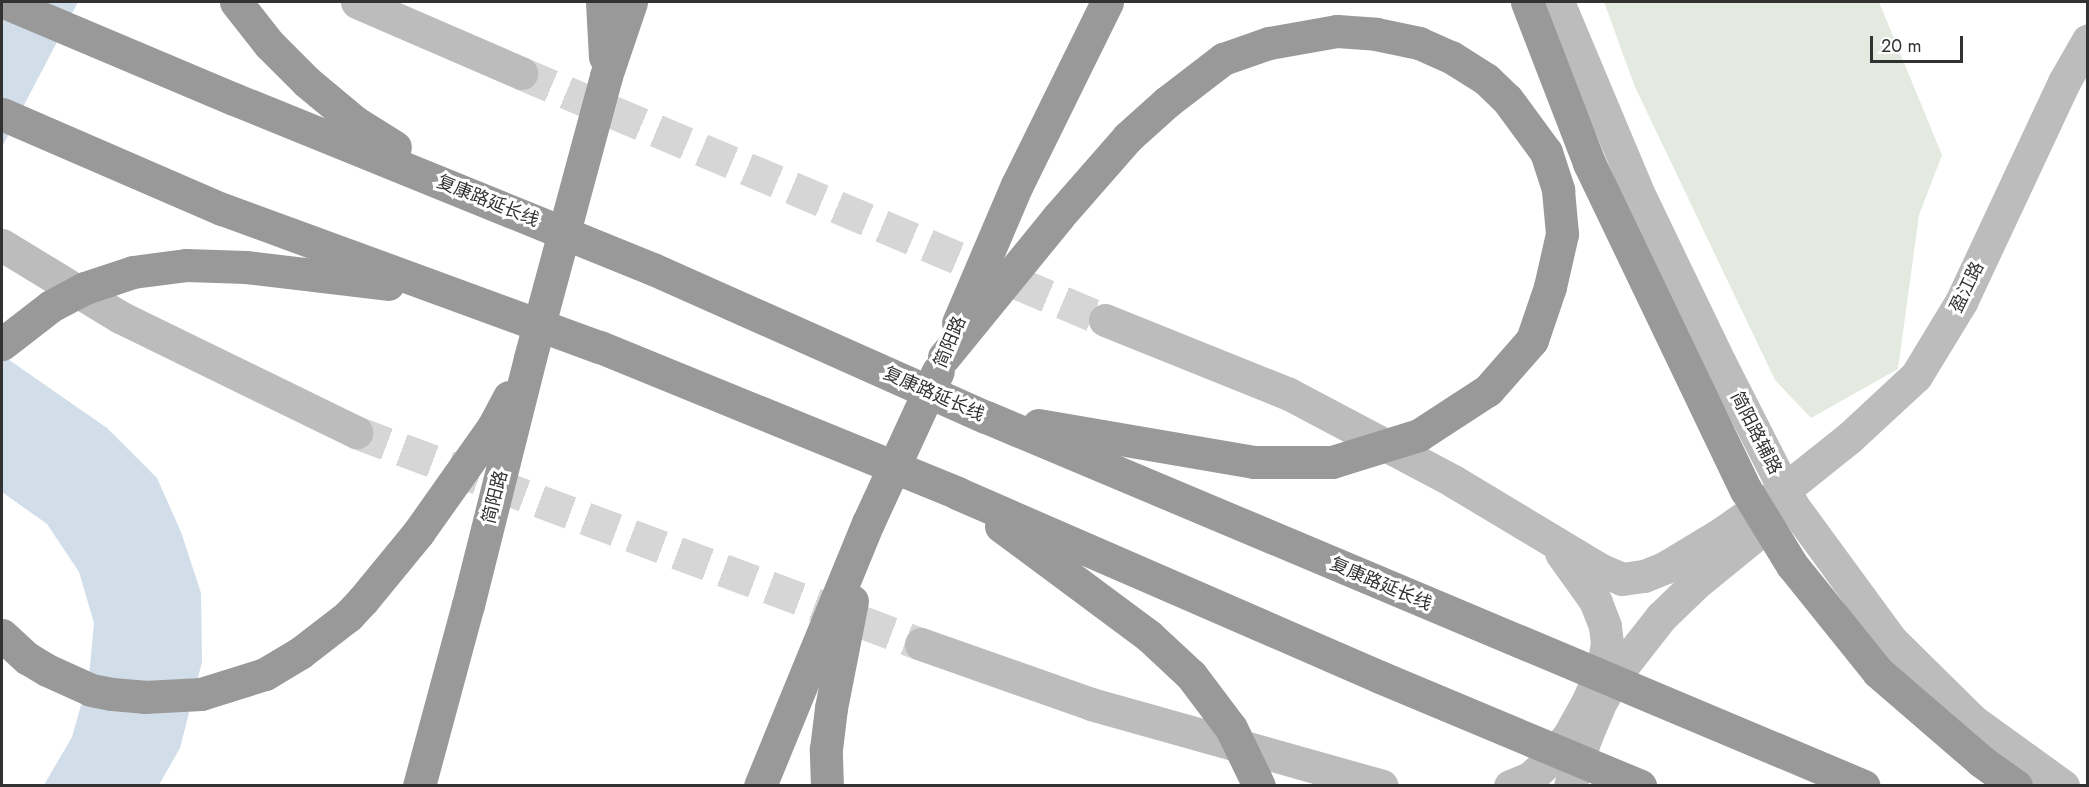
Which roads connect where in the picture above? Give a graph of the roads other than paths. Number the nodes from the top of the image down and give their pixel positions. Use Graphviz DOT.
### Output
graph roads {
  1 [pos="4,2"];
  2 [pos="236,2"];
  3 [pos="357,2"];
  4 [pos="602,2"];
  5 [pos="631,2"];
  6 [pos="1107,2"];
  7 [pos="1527,2"];
  8 [pos="1558,2"];
  9 [pos="2088,40"];
  10 [pos="522,73"];
  11 [pos="606,76"];
  12 [pos="2088,78"];
  13 [pos="2,114"];
  14 [pos="459,188"];
  15 [pos="2,245"];
  16 [pos="443,290"];
  17 [pos="1105,320"];
  18 [pos="2,344"];
  19 [pos="944,357"];
  20 [pos="530,358"];
  21 [pos="986,417"];
  22 [pos="356,432"];
  23 [pos="957,493"];
  24 [pos="1789,497"];
  25 [pos="868,523"];
  26 [pos="1551,541"];
  27 [pos="2,636"];
  28 [pos="921,644"];
  29 [pos="1385,785"];
  30 [pos="419,786"];
  31 [pos="760,786"];
  32 [pos="827,786"];
  33 [pos="1259,786"];
  34 [pos="1510,786"];
  35 [pos="1570,786"];
  36 [pos="1640,786"];
  37 [pos="1864,786"];
  38 [pos="2016,786"];
  39 [pos="2063,786"];
  1 -- 14 [label="highway, 复康路延长线"];
  2 -- 14 [label="highway"];
  3 -- 10 [label="main road"];
  4 -- 11 [label="highway"];
  5 -- 11 [label="highway, 简阳路"];
  6 -- 19 [label="highway, 简阳路"];
  7 -- 38 [label="highway"];
  8 -- 24 [label="main road, 简阳路辅路"];
  9 -- 24 [label="main road, 盈江路"];
  11 -- 20 [label="highway, 简阳路"];
  12 -- 24 [label="main road, 盈江路"];
  13 -- 16 [label="highway"];
  14 -- 21 [label="highway, 复康路延长线"];
  15 -- 22 [label="main road"];
  16 -- 18 [label="highway"];
  16 -- 23 [label="highway"];
  17 -- 26 [label="main road"];
  19 -- 21 [label="highway"];
  19 -- 25 [label="highway, 简阳路"];
  20 -- 27 [label="highway"];
  20 -- 30 [label="highway, 简阳路"];
  21 -- 37 [label="highway, 复康路延长线"];
  23 -- 33 [label="highway"];
  23 -- 36 [label="highway"];
  24 -- 26 [label="main road"];
  24 -- 35 [label="main road"];
  24 -- 39 [label="main road, 简阳路辅路"];
  25 -- 31 [label="highway, 简阳路"];
  25 -- 32 [label="highway"];
  26 -- 34 [label="main road"];
  28 -- 29 [label="main road"];
}
